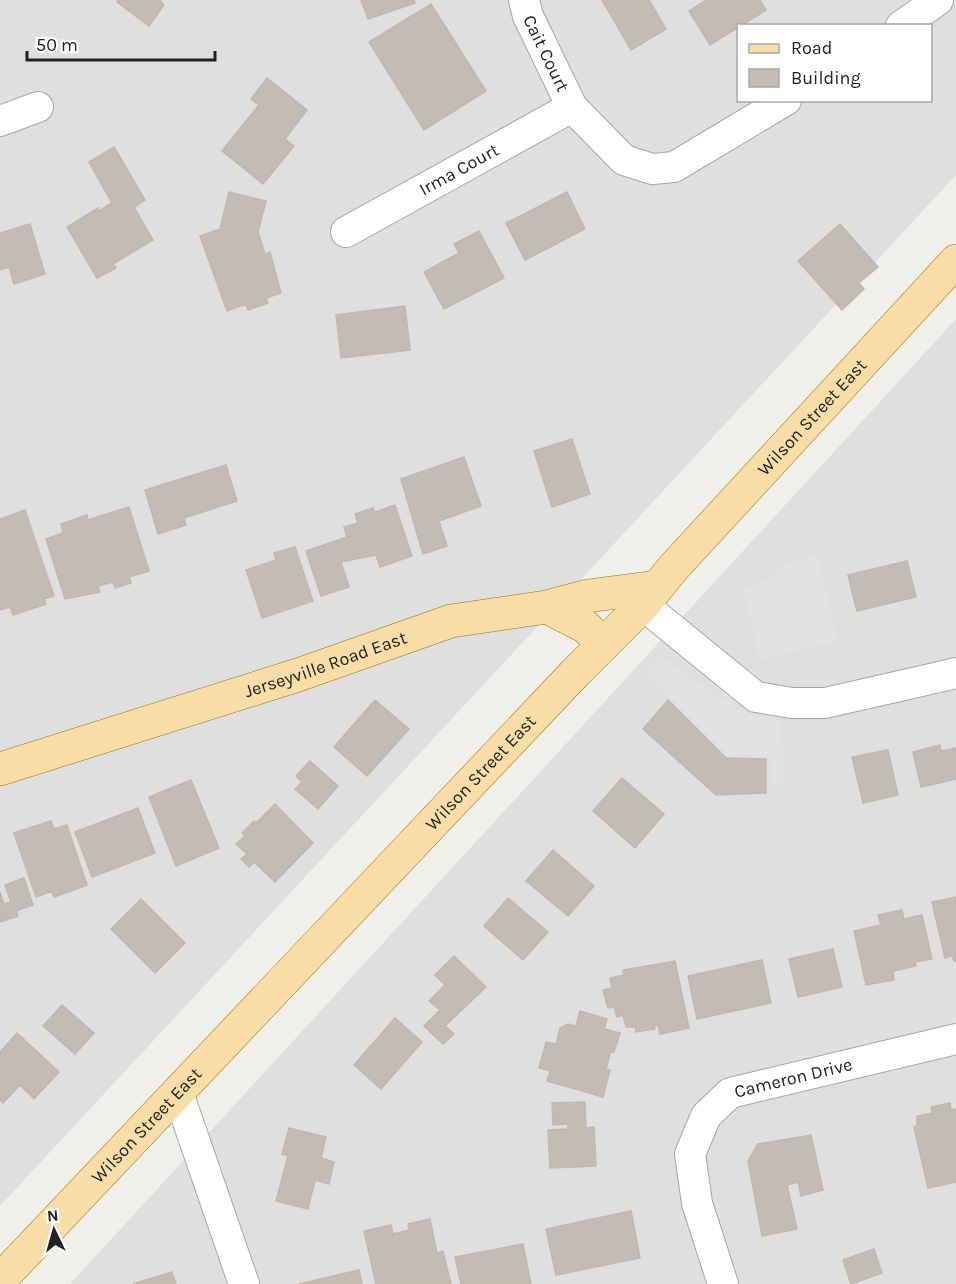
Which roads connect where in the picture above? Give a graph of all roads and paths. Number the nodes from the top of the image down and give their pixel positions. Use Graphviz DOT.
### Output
graph roads {
  1 [pos="524,0"];
  2 [pos="939,0"];
  3 [pos="904,24"];
  4 [pos="783,102"];
  5 [pos="38,107"];
  6 [pos="572,107"];
  7 [pos="0,121"];
  8 [pos="346,232"];
  9 [pos="956,261"];
  10 [pos="658,586"];
  11 [pos="547,607"];
  12 [pos="451,621"];
  13 [pos="603,645"];
  14 [pos="956,673"];
  15 [pos="0,770"];
  16 [pos="956,1039"];
  17 [pos="178,1093"];
  18 [pos="0,1280"];
  19 [pos="244,1284"];
  20 [pos="723,1284"];
  1 -- 6 [label="street, Cait Court"];
  2 -- 3 [label="street"];
  4 -- 6 [label="street, Cait Court"];
  5 -- 7 [label="street"];
  6 -- 8 [label="street, Irma Court"];
  9 -- 10 [label="main road, Wilson Street East"];
  10 -- 11 [label="main road, Jerseyville Road East"];
  10 -- 12 [label="main road"];
  10 -- 13 [label="main road, Wilson Street East"];
  10 -- 14 [label="street"];
  11 -- 12 [label="main road, Jerseyville Road East"];
  11 -- 13 [label="main road"];
  12 -- 15 [label="main road, Jerseyville Road East"];
  13 -- 17 [label="main road, Wilson Street East"];
  16 -- 20 [label="street, Cameron Drive"];
  17 -- 18 [label="main road, Wilson Street East"];
  17 -- 19 [label="street"];
}
